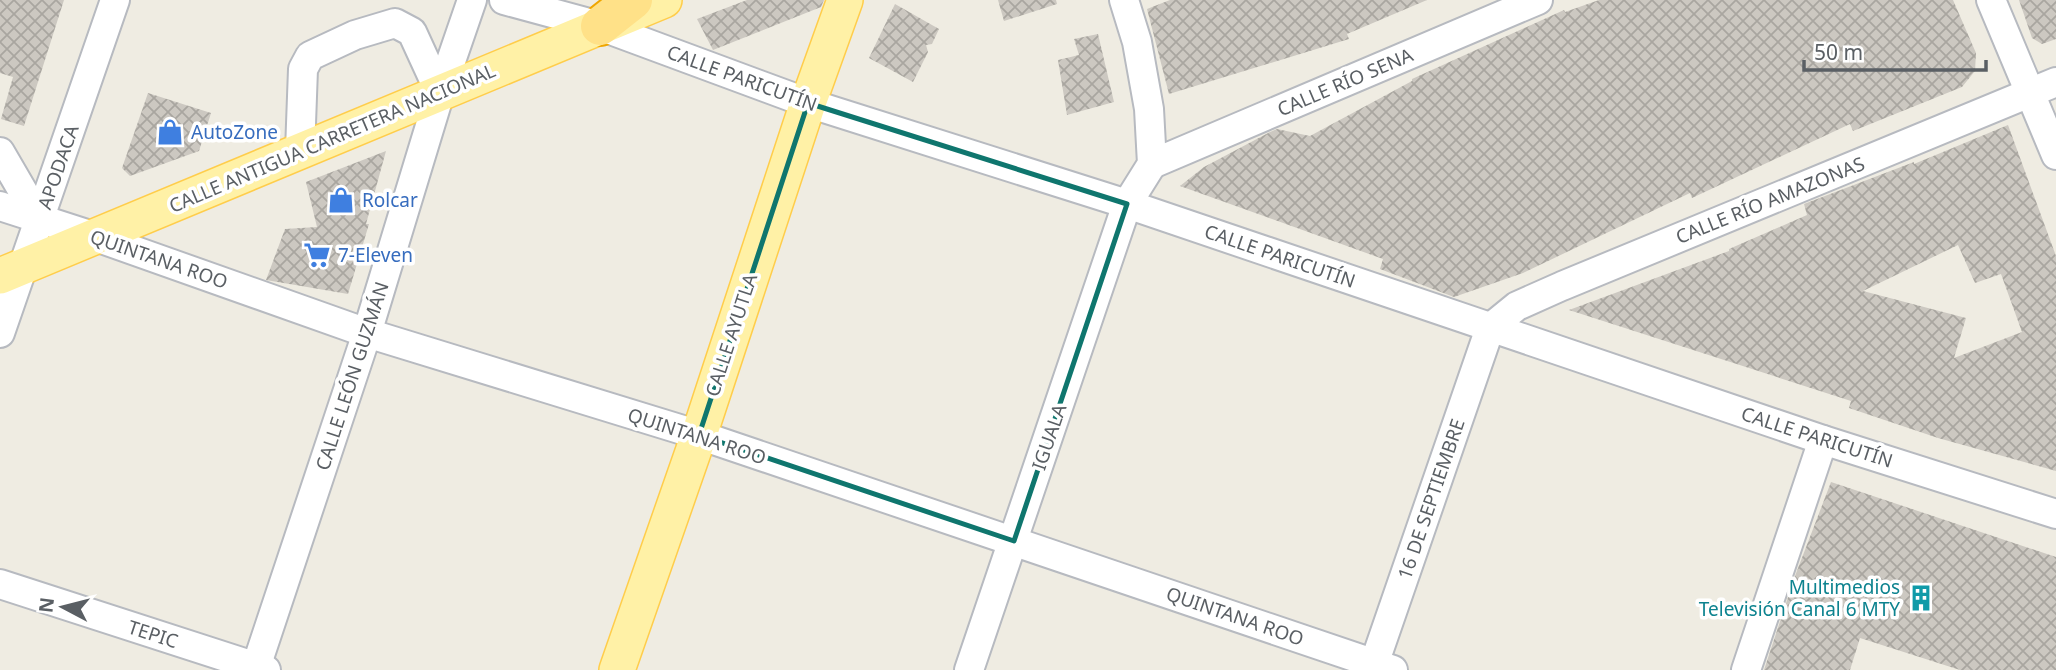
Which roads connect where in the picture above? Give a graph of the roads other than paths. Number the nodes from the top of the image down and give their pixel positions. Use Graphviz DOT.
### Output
graph roads {
  1 [pos="115,0"];
  2 [pos="472,0"];
  3 [pos="504,0"];
  4 [pos="633,0"];
  5 [pos="664,0"];
  6 [pos="845,0"];
  7 [pos="1124,0"];
  8 [pos="1538,0"];
  9 [pos="1991,0"];
  10 [pos="600,26"];
  11 [pos="2043,87"];
  12 [pos="440,93"];
  13 [pos="808,103"];
  14 [pos="300,151"];
  15 [pos="0,152"];
  16 [pos="2056,155"];
  17 [pos="1152,164"];
  18 [pos="1127,204"];
  19 [pos="0,206"];
  20 [pos="39,219"];
  21 [pos="96,237"];
  22 [pos="12,271"];
  23 [pos="1490,328"];
  24 [pos="0,333"];
  25 [pos="367,333"];
  26 [pos="699,435"];
  27 [pos="1823,440"];
  28 [pos="2056,514"];
  29 [pos="1014,541"];
  30 [pos="0,584"];
  31 [pos="1380,668"];
  32 [pos="259,669"];
  33 [pos="617,670"];
  34 [pos="969,670"];
  35 [pos="1746,670"];
  1 -- 20 [label="street, APODACA"];
  2 -- 12 [label="street, CALLE LEÓN GUZMÁN"];
  3 -- 10 [label="street, CALLE PARICUTÍN"];
  4 -- 10 [label="highway"];
  5 -- 10 [label="main road, CALLE ANTIGUA CARRETERA NACIONAL"];
  6 -- 13 [label="main road, CALLE AYUTLA"];
  7 -- 17 [label="street"];
  8 -- 17 [label="street, CALLE RÍO SENA"];
  9 -- 11 [label="street"];
  10 -- 12 [label="main road, CALLE ANTIGUA CARRETERA NACIONAL"];
  10 -- 13 [label="street, CALLE PARICUTÍN"];
  11 -- 16 [label="street"];
  11 -- 23 [label="street, CALLE RÍO AMAZONAS"];
  12 -- 14 [label="main road, CALLE ANTIGUA CARRETERA NACIONAL"];
  12 -- 14 [label="street"];
  12 -- 25 [label="street, CALLE LEÓN GUZMÁN"];
  13 -- 18 [label="street, CALLE PARICUTÍN"];
  13 -- 26 [label="main road, CALLE AYUTLA"];
  14 -- 21 [label="main road, CALLE ANTIGUA CARRETERA NACIONAL"];
  15 -- 20 [label="street"];
  17 -- 18 [label="street, IGUALA"];
  18 -- 23 [label="street, CALLE PARICUTÍN"];
  18 -- 29 [label="street, IGUALA"];
  19 -- 20 [label="street, QUINTANA ROO"];
  20 -- 21 [label="street, QUINTANA ROO"];
  20 -- 22 [label="street, APODACA"];
  21 -- 22 [label="main road, CALLE ANTIGUA CARRETERA NACIONAL"];
  21 -- 25 [label="street, QUINTANA ROO"];
  22 -- 24 [label="street, APODACA"];
  23 -- 27 [label="street, CALLE PARICUTÍN"];
  23 -- 31 [label="street, 16 DE SEPTIEMBRE"];
  25 -- 26 [label="street, QUINTANA ROO"];
  25 -- 32 [label="street, CALLE LEÓN GUZMÁN"];
  26 -- 29 [label="street, QUINTANA ROO"];
  26 -- 33 [label="main road, CALLE AYUTLA"];
  27 -- 28 [label="street, CALLE PARICUTÍN"];
  27 -- 35 [label="street"];
  29 -- 31 [label="street, QUINTANA ROO"];
  29 -- 34 [label="street, IGUALA"];
  30 -- 32 [label="street, TEPIC"];
}
